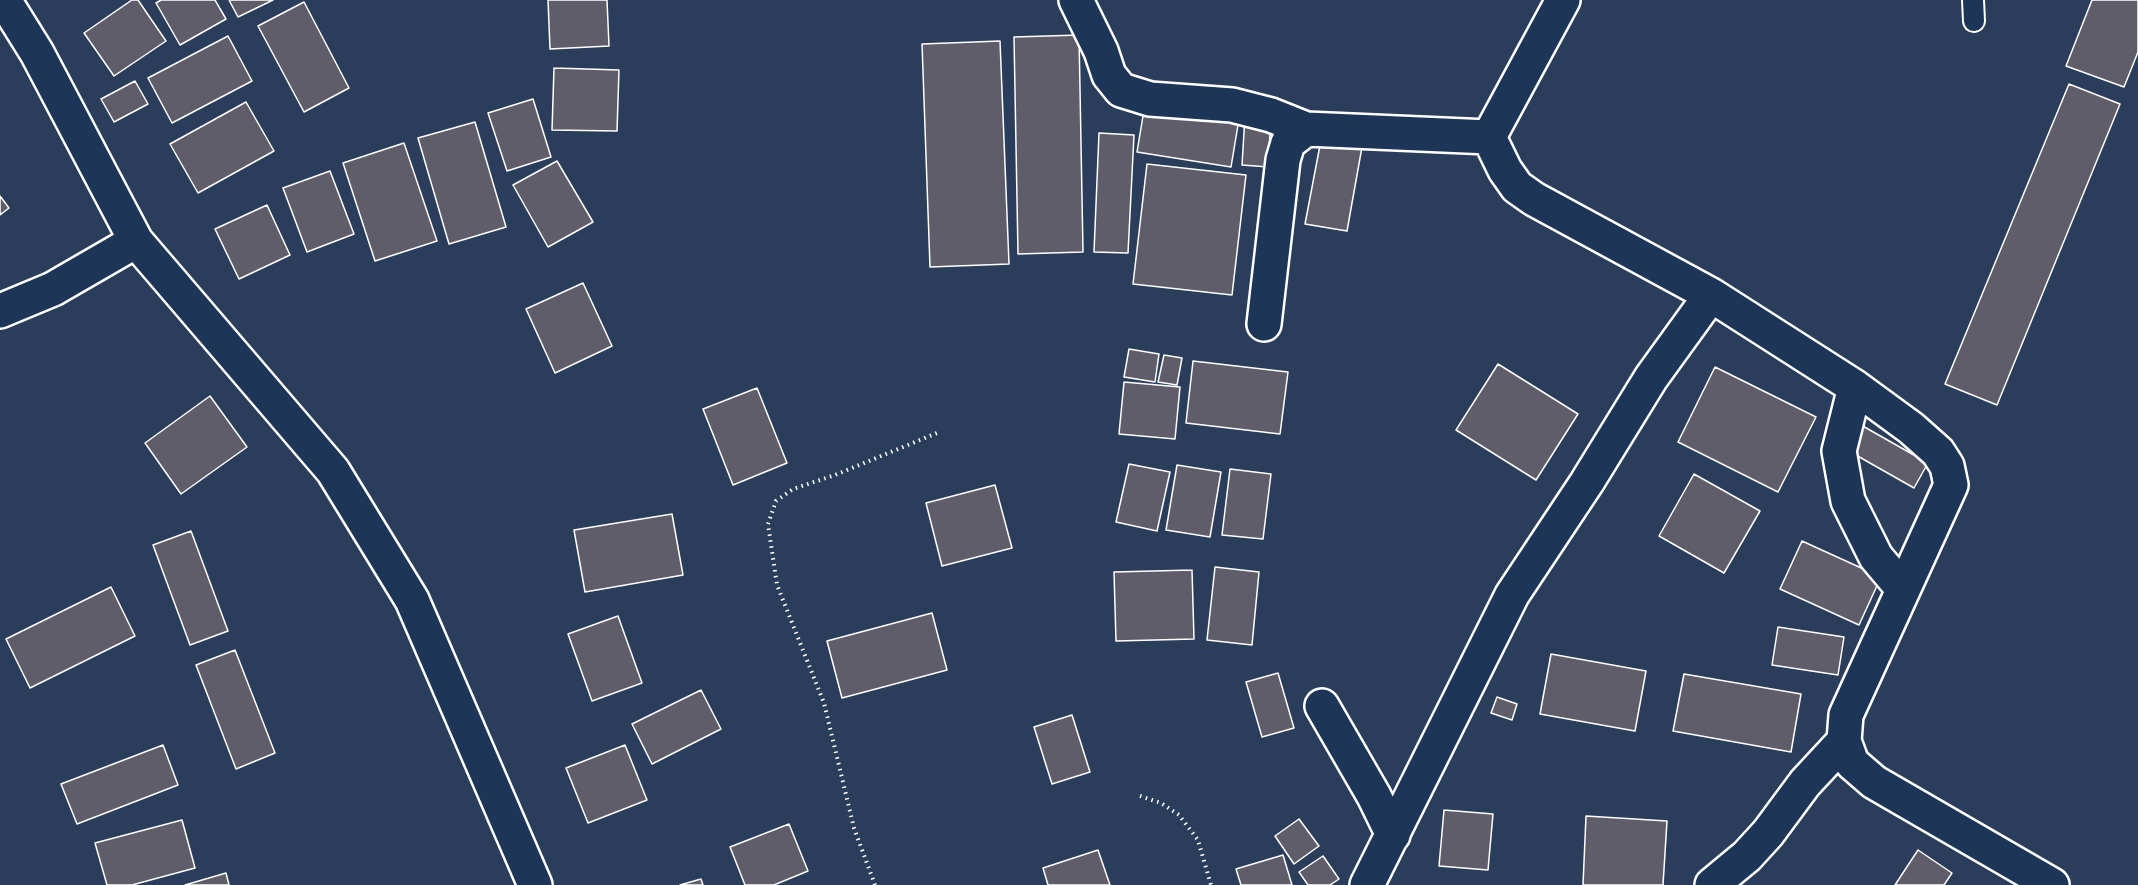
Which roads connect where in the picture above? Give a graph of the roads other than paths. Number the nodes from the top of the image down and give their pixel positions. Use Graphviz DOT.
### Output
graph roads {
  1 [pos="4,0"];
  2 [pos="1076,0"];
  3 [pos="1563,0"];
  4 [pos="1973,0"];
  5 [pos="1974,21"];
  6 [pos="1306,129"];
  7 [pos="1489,137"];
  8 [pos="136,241"];
  9 [pos="1711,295"];
  10 [pos="0,311"];
  11 [pos="1264,324"];
  12 [pos="1855,387"];
  13 [pos="1903,590"];
  14 [pos="1322,706"];
  15 [pos="1844,741"];
  16 [pos="1393,835"];
  17 [pos="535,885"];
  18 [pos="1367,885"];
  19 [pos="1712,885"];
  20 [pos="2052,885"];
  1 -- 8 [label="street"];
  2 -- 6 [label="street"];
  3 -- 7 [label="street"];
  4 -- 5 [label="lane"];
  6 -- 7 [label="street"];
  6 -- 11 [label="street"];
  7 -- 9 [label="street"];
  8 -- 10 [label="street"];
  8 -- 17 [label="street"];
  9 -- 12 [label="street"];
  9 -- 16 [label="street"];
  12 -- 13 [label="street"];
  12 -- 13 [label="street"];
  13 -- 15 [label="street"];
  14 -- 16 [label="street"];
  15 -- 19 [label="street"];
  15 -- 20 [label="street"];
  16 -- 18 [label="street"];
}
